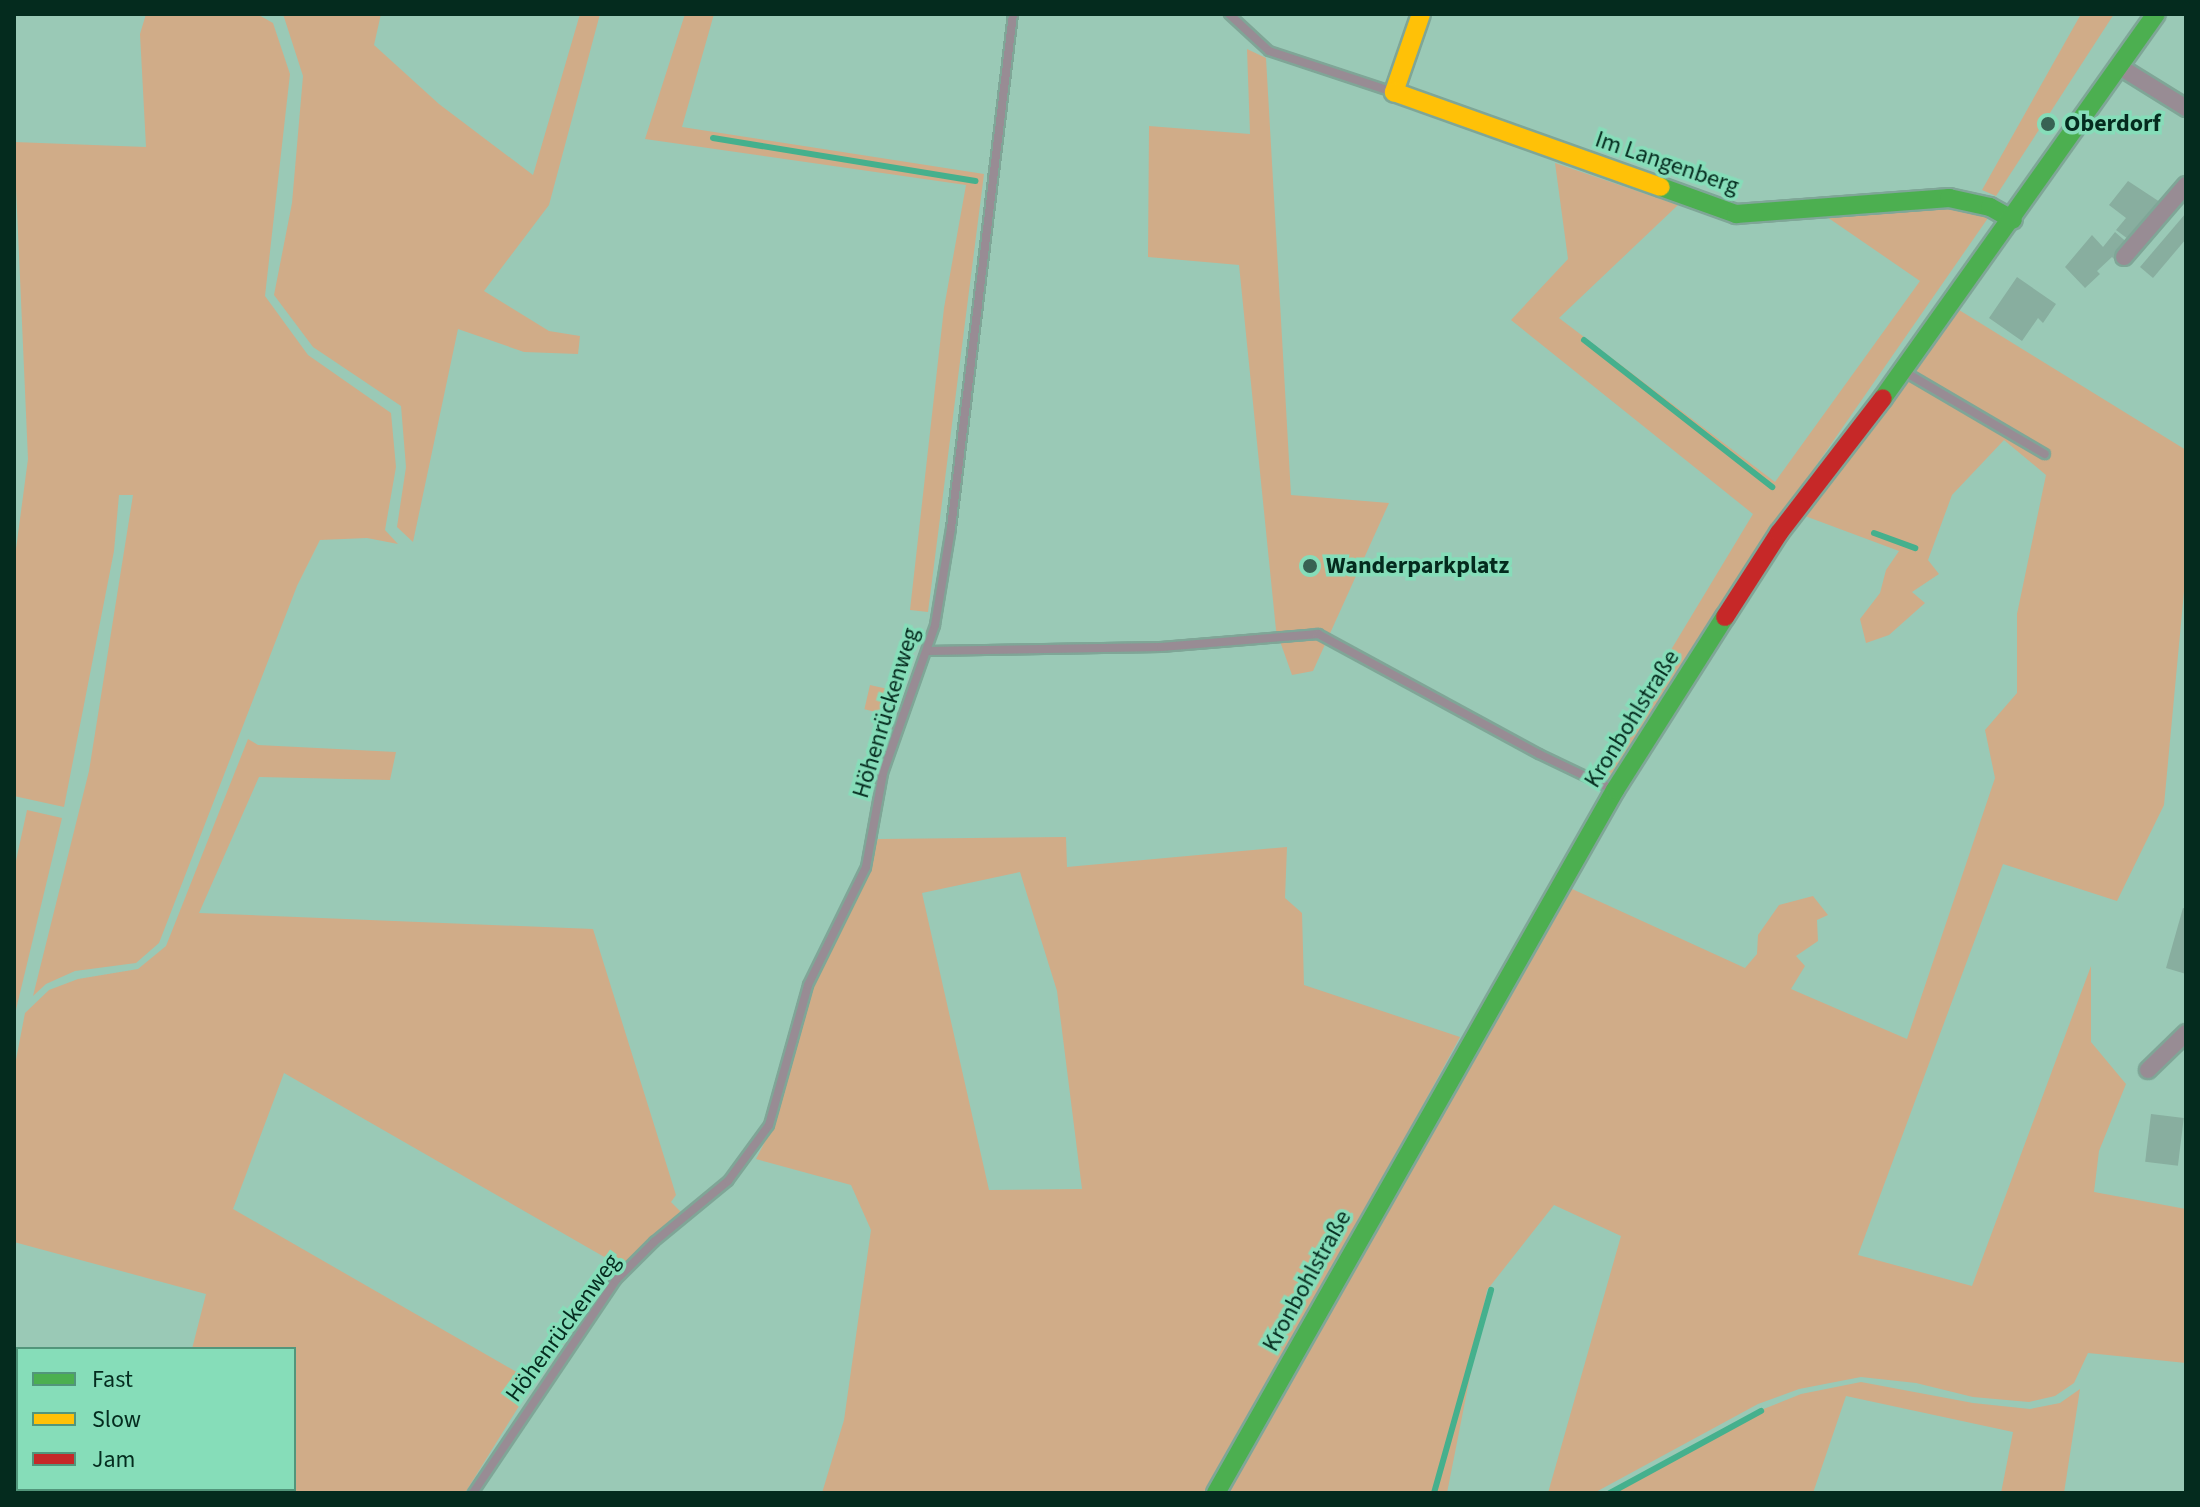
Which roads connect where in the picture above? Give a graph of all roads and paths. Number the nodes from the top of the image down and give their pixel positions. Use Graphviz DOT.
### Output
graph roads {
  1 [pos="1013,14"];
  2 [pos="1229,14"];
  3 [pos="1421,14"];
  4 [pos="2156,14"];
  5 [pos="2120,67"];
  6 [pos="1394,92"];
  7 [pos="2186,108"];
  8 [pos="2186,185"];
  9 [pos="2013,220"];
  10 [pos="2124,257"];
  11 [pos="1904,371"];
  12 [pos="2045,454"];
  13 [pos="927,651"];
  14 [pos="1615,790"];
  15 [pos="2186,1033"];
  16 [pos="2148,1070"];
  17 [pos="473,1493"];
  18 [pos="1216,1493"];
  1 -- 13 [label="lane, Höhenrückenweg"];
  2 -- 6 [label="lane"];
  3 -- 6 [label="main road"];
  4 -- 5 [label="main road, Kronbohlstraße"];
  5 -- 7 [label="street"];
  5 -- 9 [label="main road, Kronbohlstraße"];
  6 -- 9 [label="main road, Im Langenberg"];
  8 -- 10 [label="street"];
  9 -- 11 [label="main road, Kronbohlstraße"];
  11 -- 12 [label="lane"];
  11 -- 14 [label="main road, Kronbohlstraße"];
  13 -- 14 [label="lane"];
  13 -- 17 [label="lane, Höhenrückenweg"];
  14 -- 18 [label="main road, Kronbohlstraße"];
  15 -- 16 [label="street"];
}
